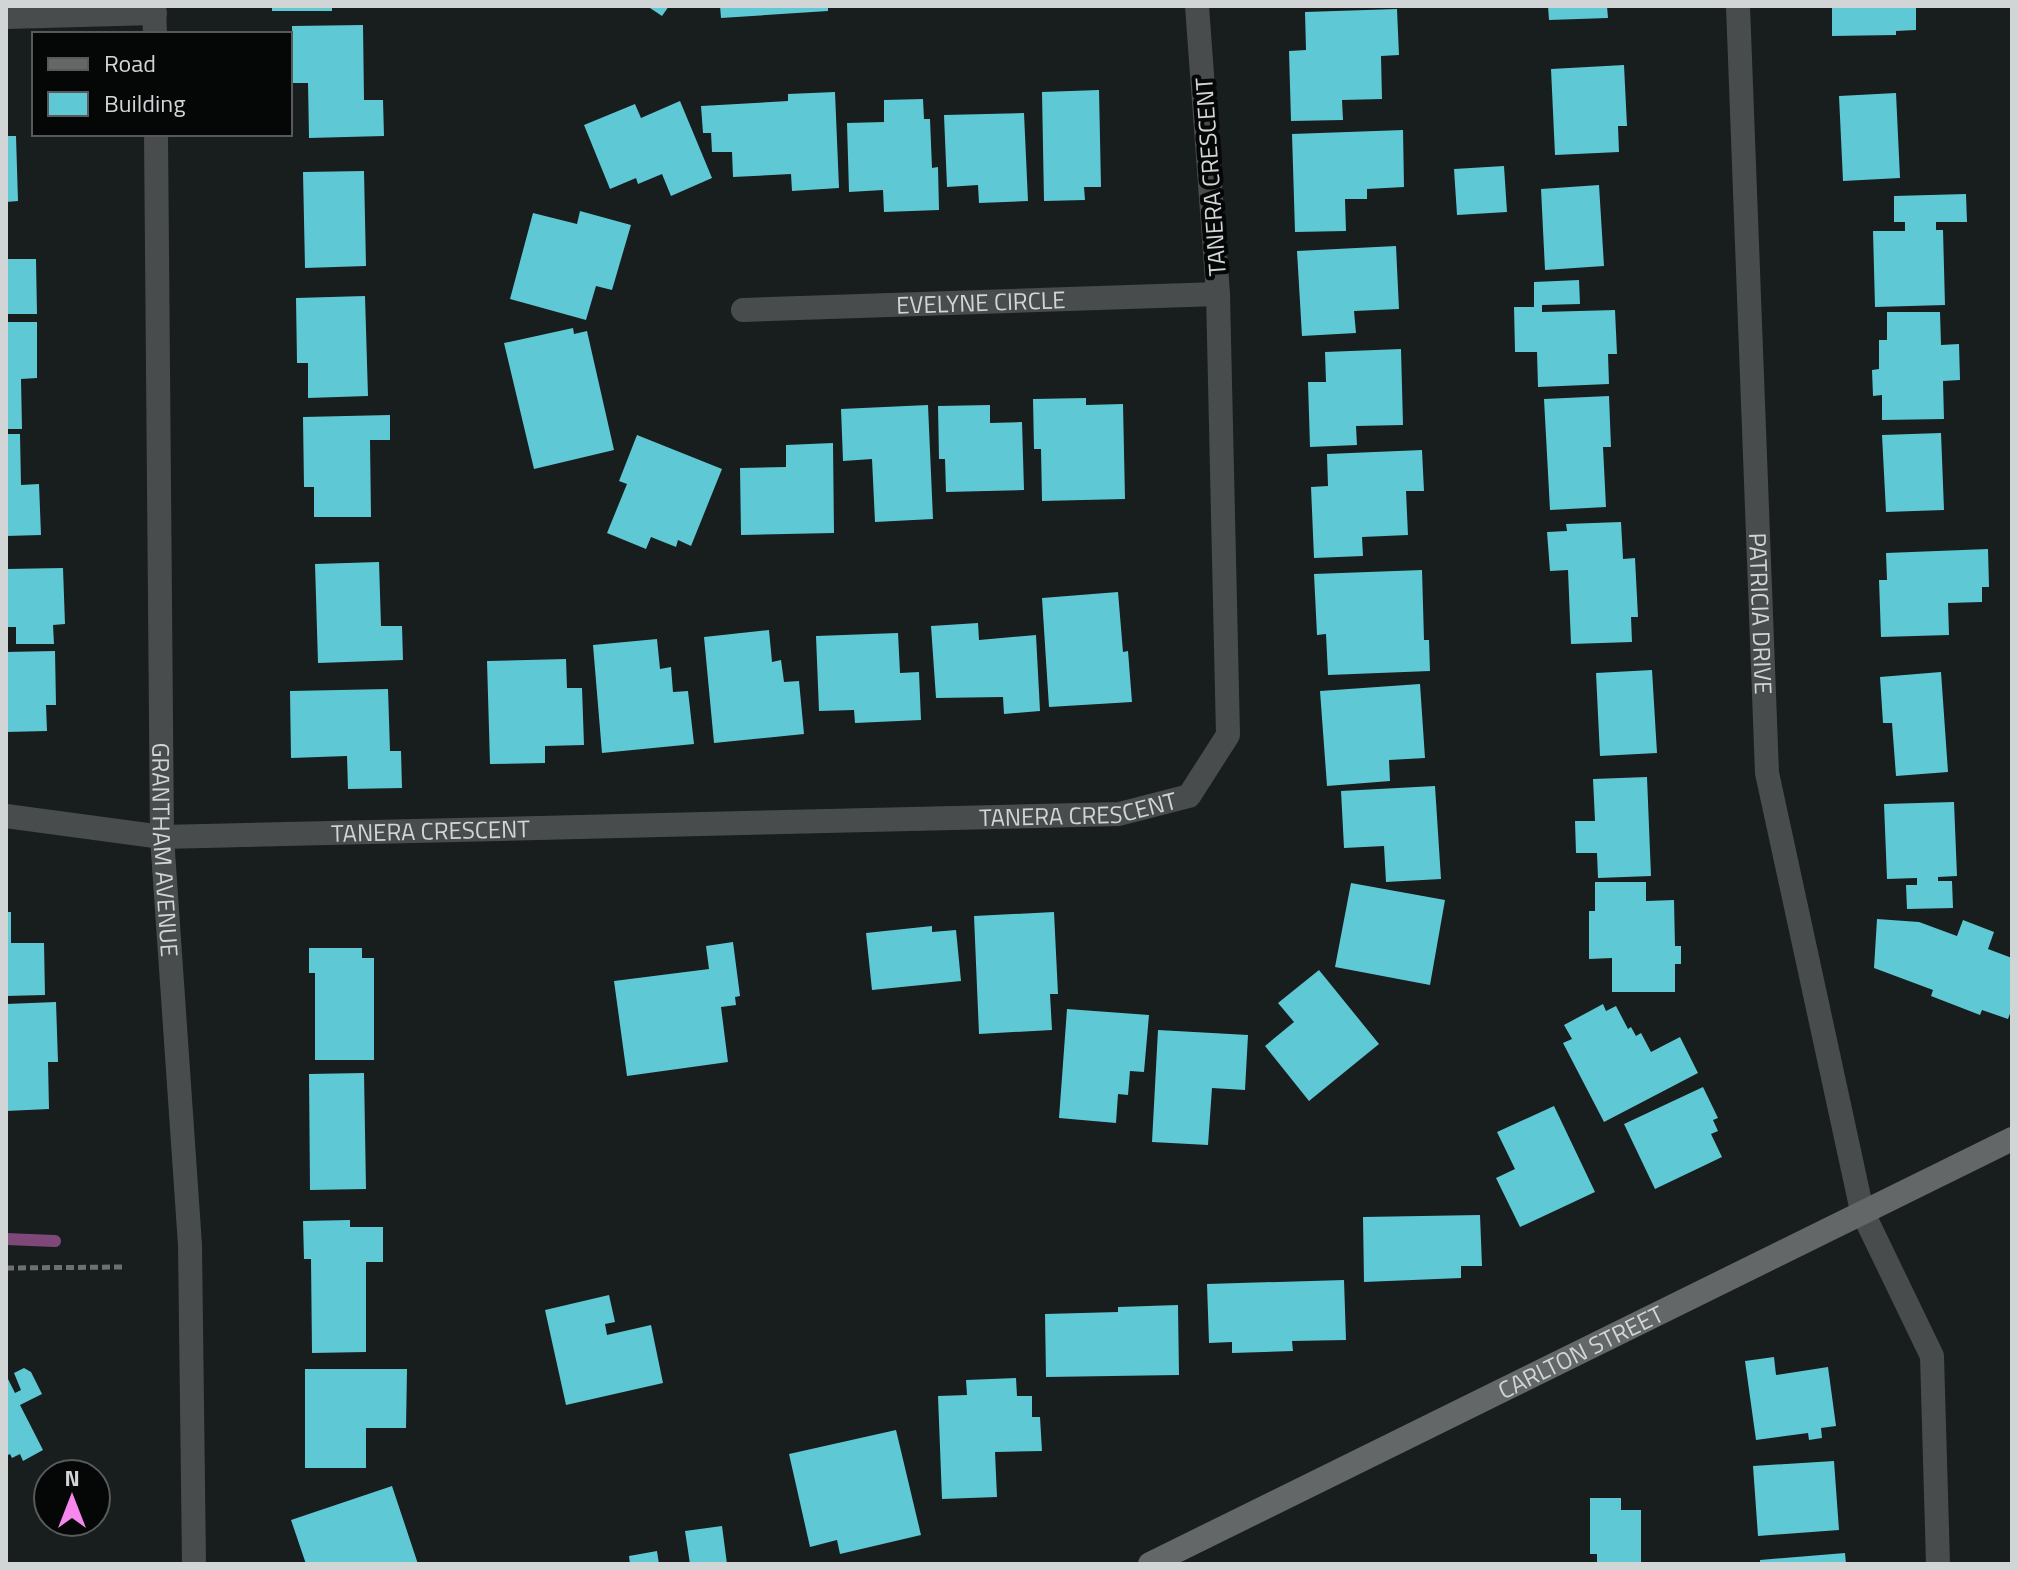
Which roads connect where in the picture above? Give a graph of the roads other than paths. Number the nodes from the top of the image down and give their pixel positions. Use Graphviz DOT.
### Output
graph roads {
  1 [pos="1197,6"];
  2 [pos="1738,6"];
  3 [pos="6,17"];
  4 [pos="155,18"];
  5 [pos="156,136"];
  6 [pos="1218,294"];
  7 [pos="743,310"];
  8 [pos="6,816"];
  9 [pos="162,837"];
  10 [pos="2012,1139"];
  11 [pos="1862,1211"];
  12 [pos="194,1564"];
  13 [pos="1150,1564"];
  14 [pos="1938,1564"];
  1 -- 6 [label="street, TANERA CRESCENT"];
  2 -- 11 [label="street, PATRICIA DRIVE"];
  3 -- 4 [label="street"];
  5 -- 9 [label="street, GRANTHAM AVENUE"];
  6 -- 7 [label="street, EVELYNE CIRCLE"];
  6 -- 9 [label="street, TANERA CRESCENT"];
  8 -- 9 [label="street, TANERA CRESCENT"];
  9 -- 12 [label="street, GRANTHAM AVENUE"];
  10 -- 11 [label="main road, CARLTON STREET"];
  11 -- 13 [label="main road, CARLTON STREET"];
  11 -- 14 [label="street, PATRICIA DRIVE"];
}
